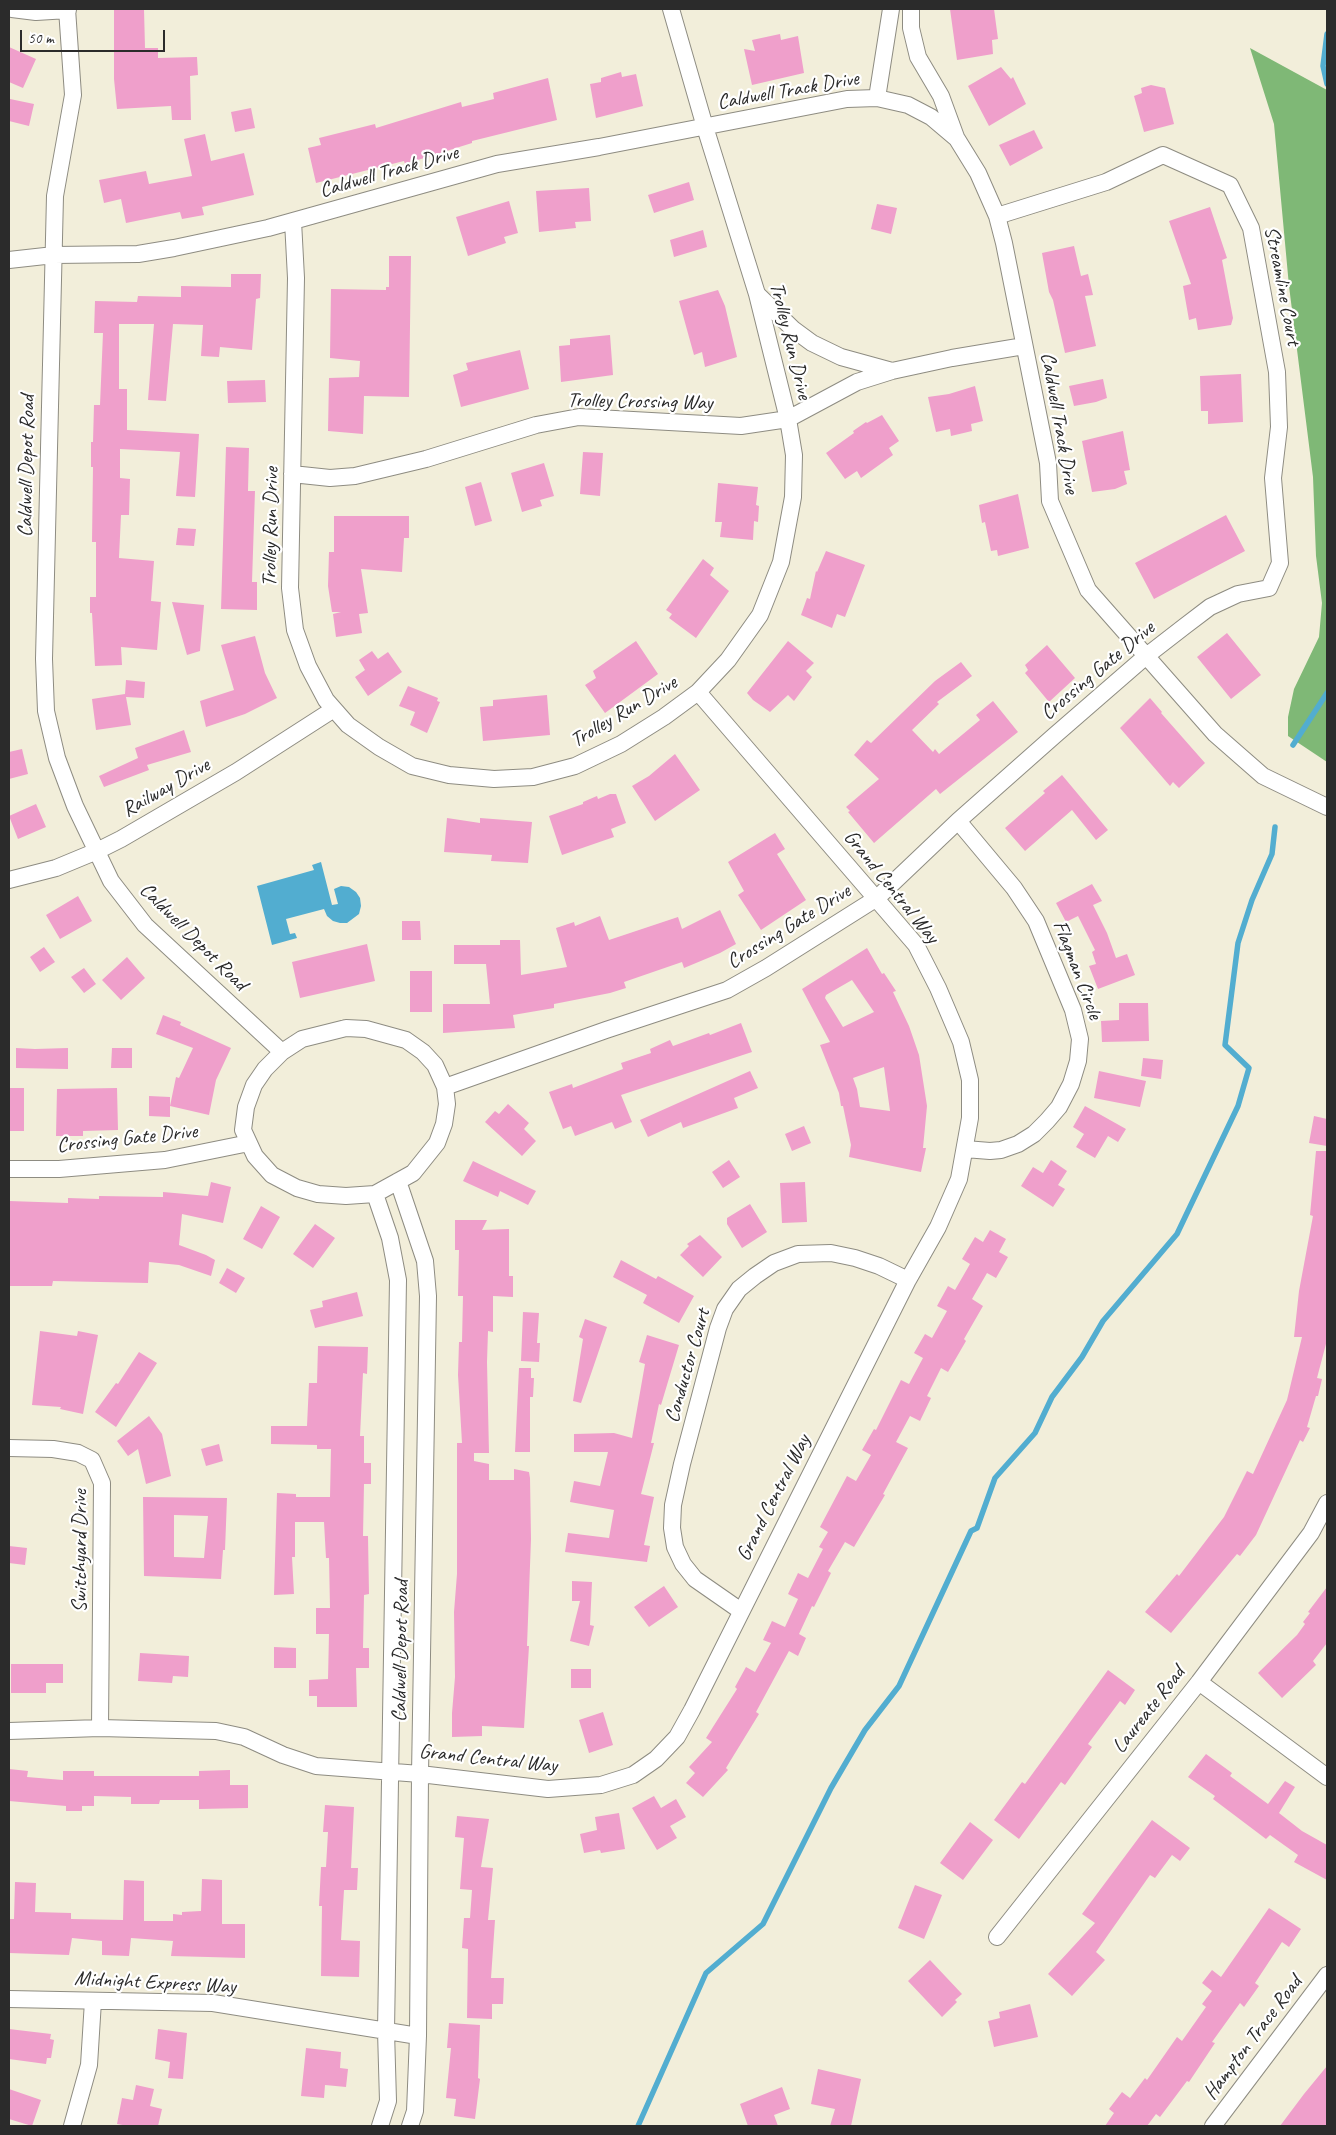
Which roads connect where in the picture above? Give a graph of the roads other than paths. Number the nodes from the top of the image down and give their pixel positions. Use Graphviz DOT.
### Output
graph roads {
  1 [pos="12,9"];
  2 [pos="67,9"];
  3 [pos="671,9"];
  4 [pos="891,9"];
  5 [pos="911,9"];
  6 [pos="877,98"];
  7 [pos="705,127"];
  8 [pos="957,139"];
  9 [pos="997,216"];
  10 [pos="293,221"];
  11 [pos="54,255"];
  12 [pos="9,260"];
  13 [pos="757,294"];
  14 [pos="1024,346"];
  15 [pos="892,371"];
  16 [pos="788,419"];
  17 [pos="292,474"];
  18 [pos="1269,588"];
  19 [pos="1145,657"];
  20 [pos="698,692"];
  21 [pos="334,709"];
  22 [pos="1327,806"];
  23 [pos="958,821"];
  24 [pos="96,852"];
  25 [pos="9,880"];
  26 [pos="877,898"];
  27 [pos="282,1052"];
  28 [pos="445,1087"];
  29 [pos="249,1143"];
  30 [pos="965,1149"];
  31 [pos="9,1169"];
  32 [pos="398,1181"];
  33 [pos="375,1194"];
  34 [pos="908,1280"];
  35 [pos="9,1448"];
  36 [pos="1327,1503"];
  37 [pos="741,1611"];
  38 [pos="1199,1682"];
  39 [pos="100,1728"];
  40 [pos="9,1731"];
  41 [pos="391,1772"];
  42 [pos="420,1774"];
  43 [pos="1327,1777"];
  44 [pos="997,1937"];
  45 [pos="1327,1976"];
  46 [pos="9,1999"];
  47 [pos="93,2001"];
  48 [pos="386,2031"];
  49 [pos="418,2036"];
  50 [pos="72,2126"];
  51 [pos="380,2126"];
  52 [pos="410,2126"];
  53 [pos="1213,2126"];
  1 -- 2 [label="street"];
  2 -- 11 [label="street, Caldwell Depot Road"];
  3 -- 7 [label="street, Trolley Run Drive"];
  4 -- 6 [label="street"];
  5 -- 8 [label="street"];
  6 -- 7 [label="street, Caldwell Track Drive"];
  6 -- 8 [label="street, Caldwell Track Drive"];
  7 -- 10 [label="street, Caldwell Track Drive"];
  7 -- 13 [label="street, Trolley Run Drive"];
  8 -- 9 [label="street, Caldwell Track Drive"];
  9 -- 14 [label="street, Caldwell Track Drive"];
  9 -- 18 [label="street, Streamline Court"];
  10 -- 11 [label="street, Caldwell Track Drive"];
  10 -- 17 [label="street, Trolley Run Drive"];
  11 -- 12 [label="street, Caldwell Track Drive"];
  11 -- 24 [label="street, Caldwell Depot Road"];
  13 -- 15 [label="street, Trolley Crossing Way"];
  13 -- 16 [label="street, Trolley Run Drive"];
  14 -- 15 [label="street, Trolley Crossing Way"];
  14 -- 19 [label="street, Caldwell Track Drive"];
  15 -- 16 [label="street, Trolley Crossing Way"];
  16 -- 17 [label="street, Trolley Crossing Way"];
  16 -- 20 [label="street, Trolley Run Drive"];
  17 -- 21 [label="street, Trolley Run Drive"];
  18 -- 19 [label="street, Crossing Gate Drive"];
  19 -- 22 [label="street, Caldwell Track Drive"];
  19 -- 23 [label="street, Crossing Gate Drive"];
  20 -- 21 [label="street, Trolley Run Drive"];
  20 -- 26 [label="street, Grand Central Way"];
  21 -- 24 [label="street, Railway Drive"];
  23 -- 26 [label="street, Crossing Gate Drive"];
  23 -- 30 [label="street, Flagman Circle"];
  24 -- 25 [label="street, Railway Drive"];
  24 -- 27 [label="street, Caldwell Depot Road"];
  26 -- 28 [label="street, Crossing Gate Drive"];
  26 -- 30 [label="street, Grand Central Way"];
  27 -- 28 [label="street"];
  27 -- 29 [label="street"];
  28 -- 32 [label="street"];
  29 -- 31 [label="street, Crossing Gate Drive"];
  29 -- 33 [label="street"];
  30 -- 34 [label="street, Grand Central Way"];
  32 -- 33 [label="street"];
  32 -- 42 [label="street, Caldwell Depot Road"];
  33 -- 41 [label="street, Caldwell Depot Road"];
  34 -- 37 [label="street, Grand Central Way"];
  34 -- 37 [label="street, Conductor Court"];
  35 -- 39 [label="street, Switchyard Drive"];
  36 -- 38 [label="street, Laureate Road"];
  37 -- 42 [label="street, Grand Central Way"];
  38 -- 43 [label="street"];
  38 -- 44 [label="street, Laureate Road"];
  39 -- 40 [label="street, Grand Central Way"];
  39 -- 41 [label="street, Grand Central Way"];
  41 -- 42 [label="street, Grand Central Way"];
  41 -- 48 [label="street, Caldwell Depot Road"];
  42 -- 49 [label="street, Caldwell Depot Road"];
  45 -- 53 [label="street, Hampton Trace Road"];
  46 -- 47 [label="street, Midnight Express Way"];
  47 -- 48 [label="street, Midnight Express Way"];
  47 -- 50 [label="street"];
  48 -- 49 [label="street, Midnight Express Way"];
  48 -- 51 [label="street, Caldwell Depot Road"];
  49 -- 52 [label="street, Caldwell Depot Road"];
}
